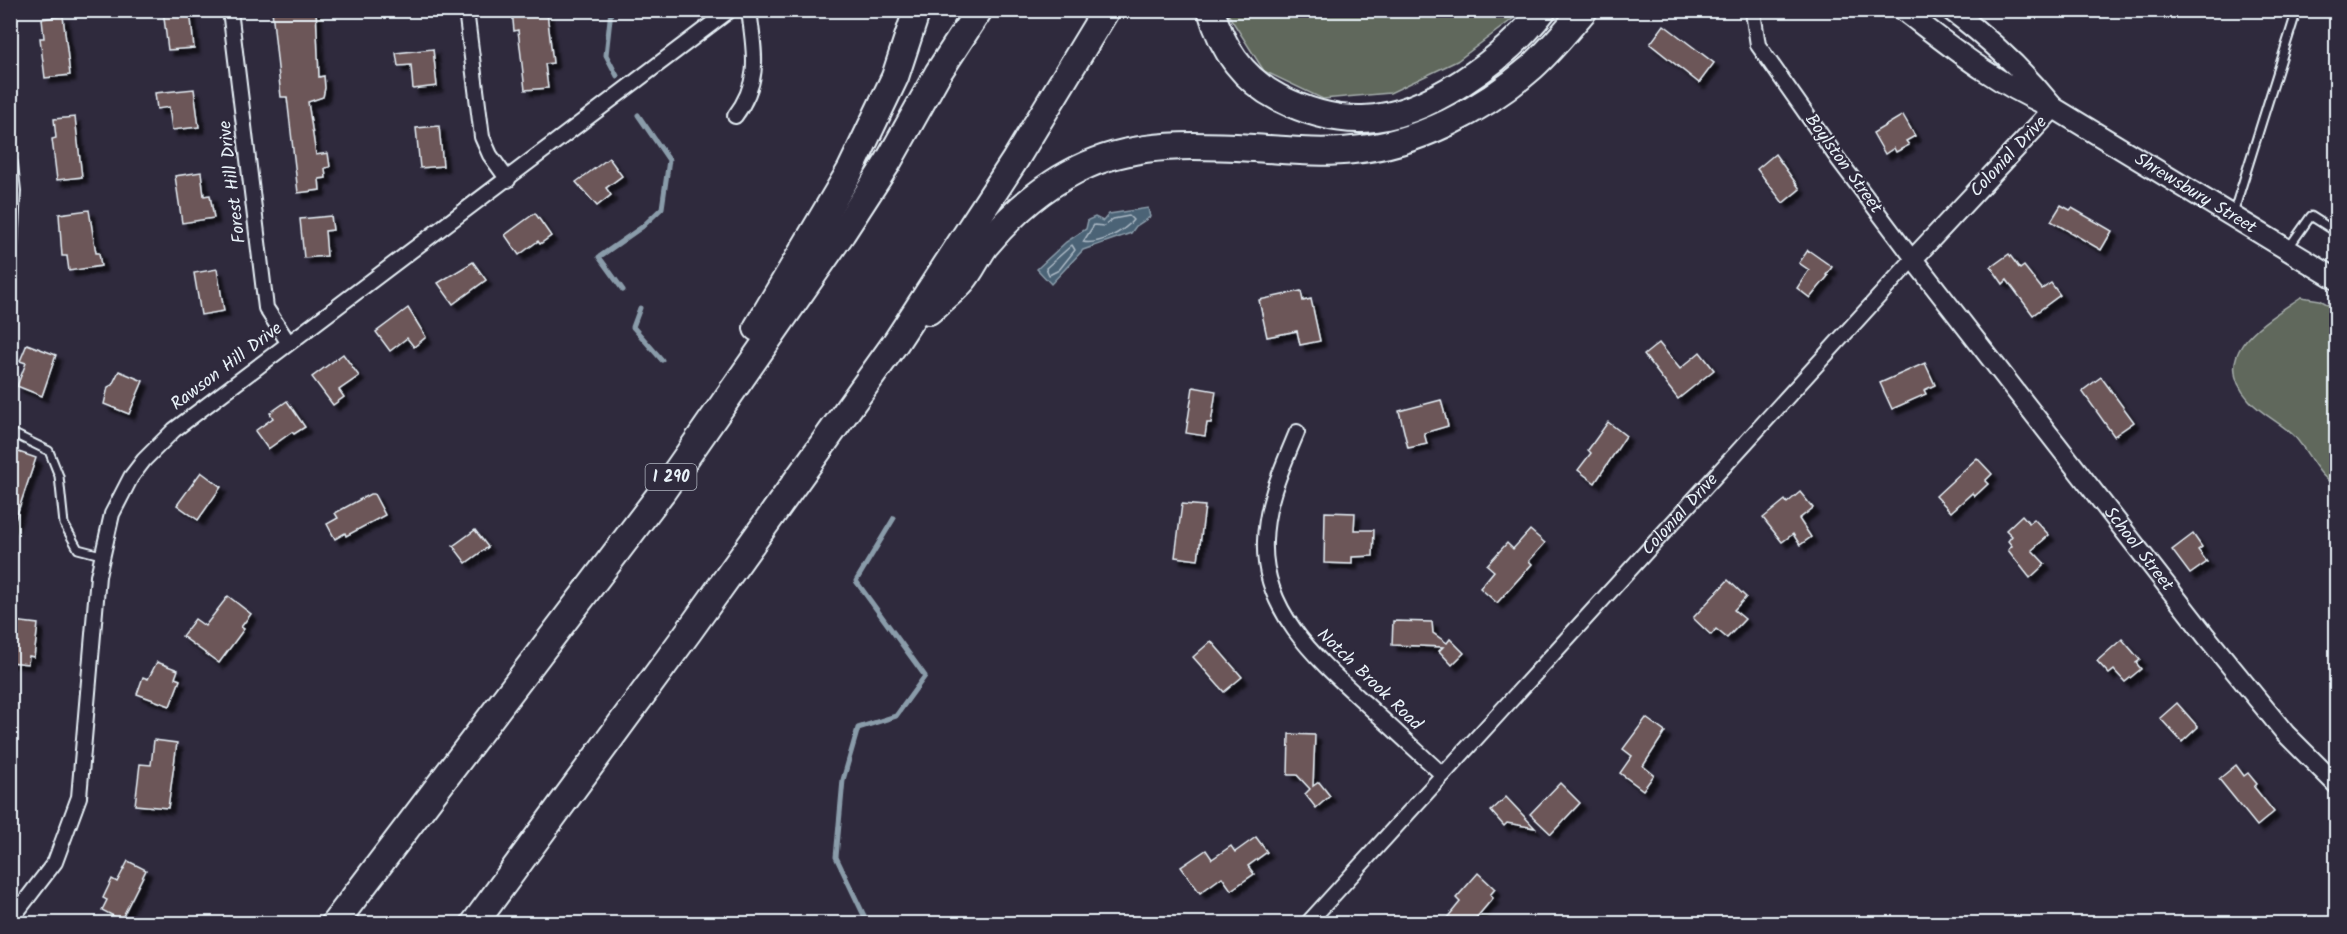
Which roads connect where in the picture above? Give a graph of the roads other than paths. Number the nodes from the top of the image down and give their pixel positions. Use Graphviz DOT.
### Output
graph roads {
  1 [pos="230,10"];
  2 [pos="466,10"];
  3 [pos="730,10"];
  4 [pos="749,10"];
  5 [pos="917,10"];
  6 [pos="979,10"];
  7 [pos="1106,10"];
  8 [pos="1211,10"];
  9 [pos="1543,10"];
  10 [pos="1584,10"];
  11 [pos="1903,10"];
  12 [pos="1951,10"];
  13 [pos="2297,10"];
  14 [pos="1753,12"];
  15 [pos="2054,108"];
  16 [pos="735,116"];
  17 [pos="10,164"];
  18 [pos="508,180"];
  19 [pos="2233,216"];
  20 [pos="2337,232"];
  21 [pos="10,248"];
  22 [pos="2287,249"];
  23 [pos="1913,259"];
  24 [pos="2333,275"];
  25 [pos="1951,307"];
  26 [pos="288,342"];
  27 [pos="896,342"];
  28 [pos="10,432"];
  29 [pos="1297,432"];
  30 [pos="697,440"];
  31 [pos="101,555"];
  32 [pos="1443,775"];
  33 [pos="2337,784"];
  34 [pos="10,921"];
  35 [pos="334,924"];
  36 [pos="474,924"];
  37 [pos="1307,924"];
  1 -- 26 [label="street, Forest Hill Drive"];
  2 -- 18 [label="street"];
  3 -- 18 [label="street, Rawson Hill Drive"];
  4 -- 16 [label="street"];
  5 -- 30 [label="highway"];
  6 -- 30 [label="highway, I 290"];
  7 -- 27 [label="highway"];
  8 -- 9 [label="highway"];
  10 -- 27 [label="highway"];
  11 -- 15 [label="main road"];
  12 -- 15 [label="main road"];
  13 -- 19 [label="lane"];
  14 -- 23 [label="street, Boylston Street"];
  15 -- 19 [label="main road, Shrewsbury Street"];
  15 -- 23 [label="street, Colonial Drive"];
  17 -- 21 [label="street"];
  18 -- 26 [label="street, Rawson Hill Drive"];
  19 -- 22 [label="main road, Shrewsbury Street"];
  20 -- 22 [label="lane"];
  22 -- 24 [label="main road, Shrewsbury Street"];
  23 -- 25 [label="street, Boylston Street"];
  23 -- 32 [label="street, Colonial Drive"];
  25 -- 33 [label="street, School Street"];
  26 -- 31 [label="street, Rawson Hill Drive"];
  27 -- 36 [label="highway"];
  28 -- 31 [label="lane"];
  29 -- 32 [label="street, Notch Brook Road"];
  30 -- 35 [label="highway, I 290"];
  31 -- 34 [label="street, Rawson Hill Drive"];
  32 -- 37 [label="street, Colonial Drive"];
}
